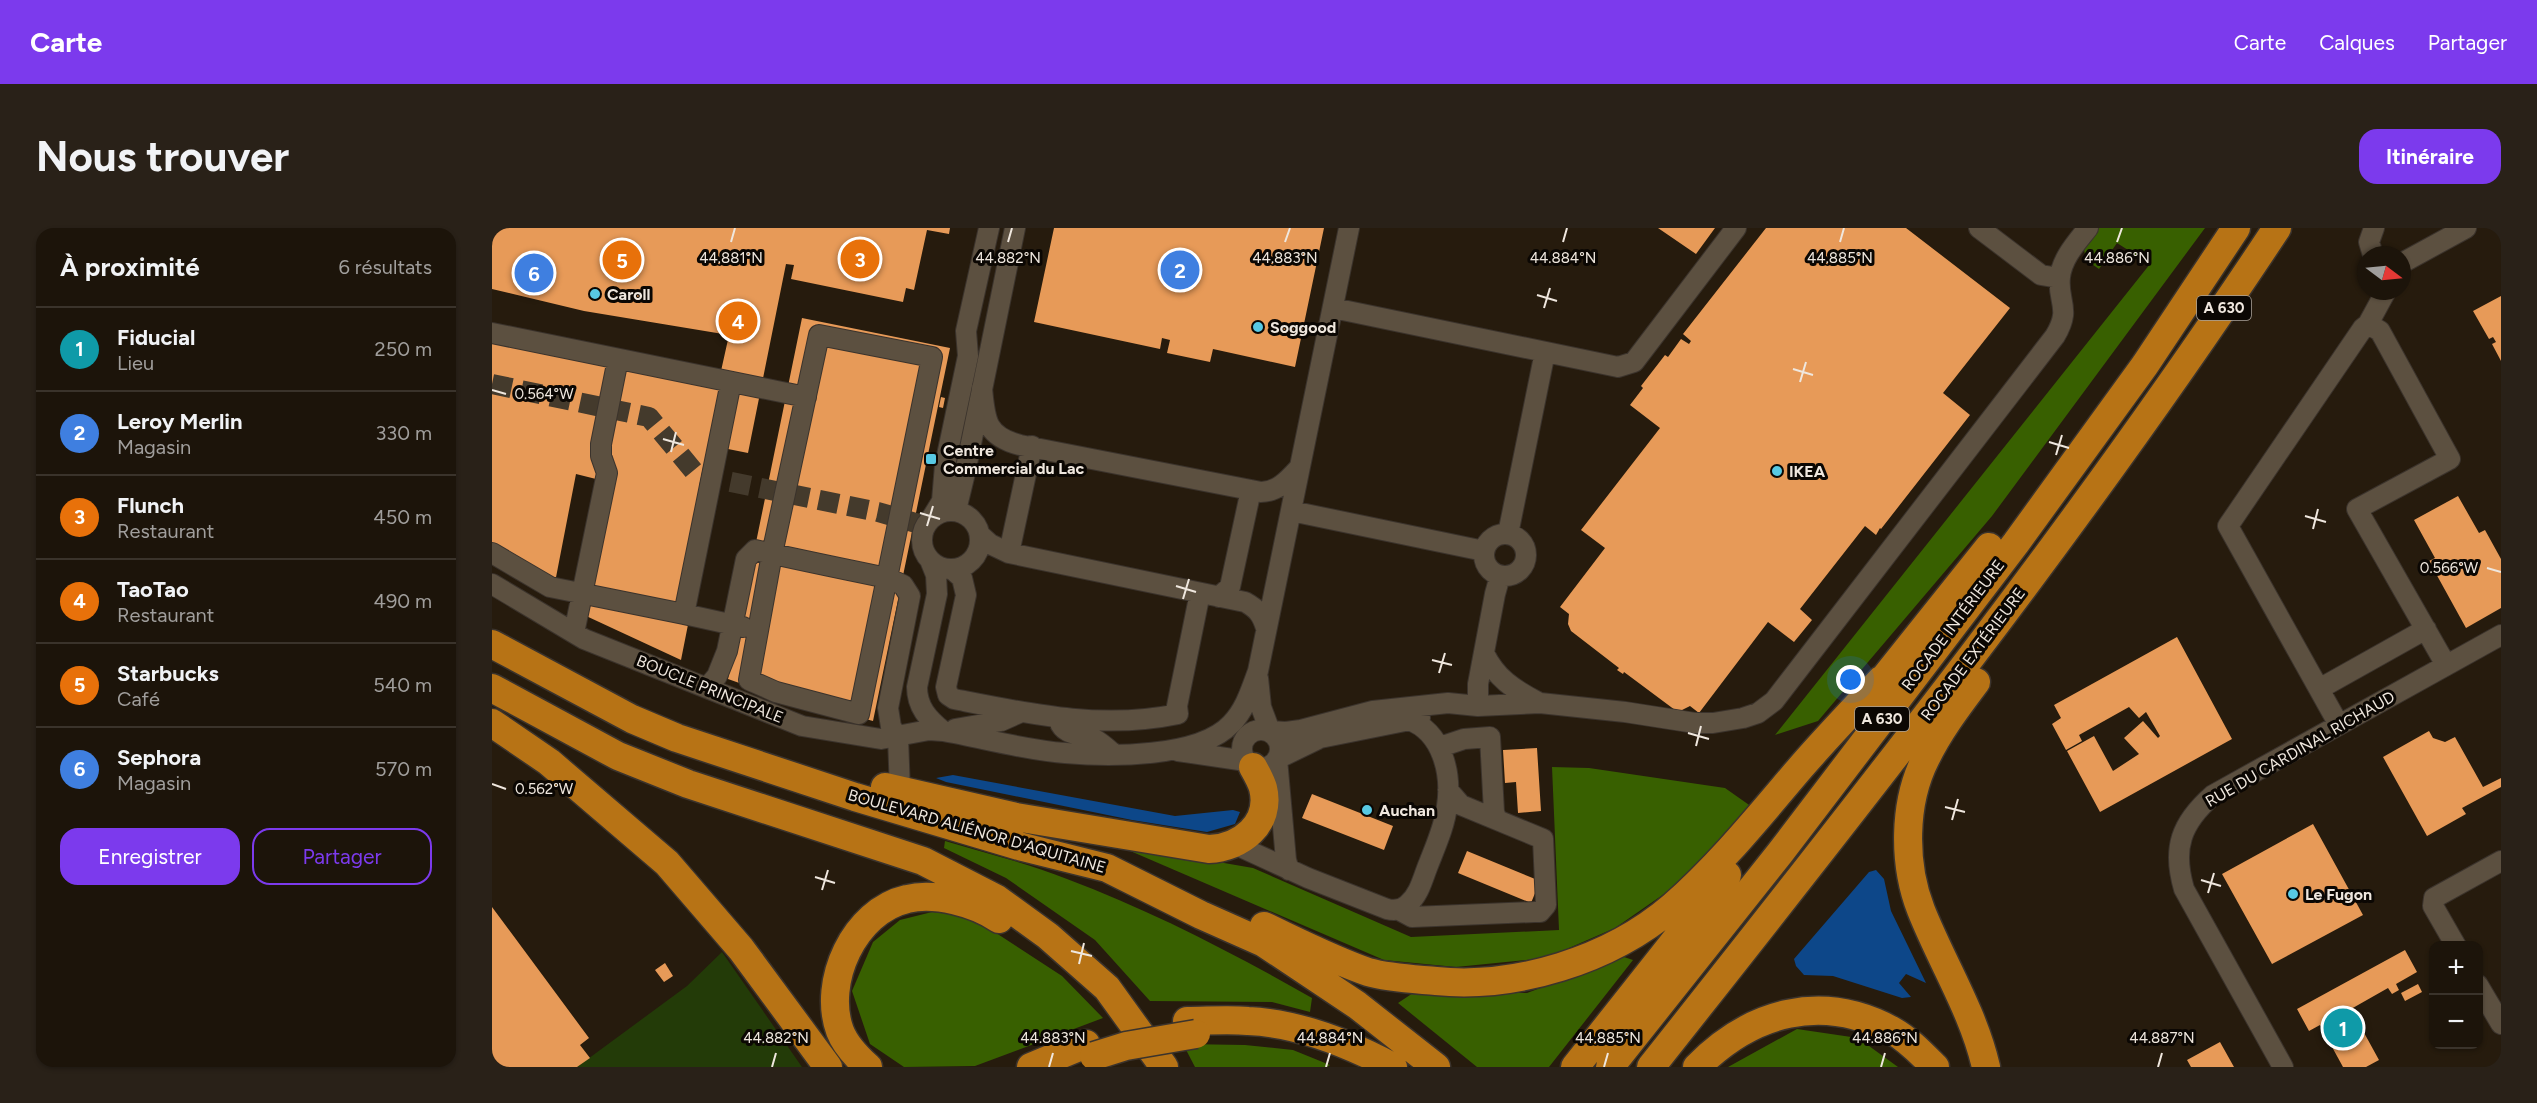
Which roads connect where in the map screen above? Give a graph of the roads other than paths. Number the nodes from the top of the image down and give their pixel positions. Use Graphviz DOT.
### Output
graph roads {
  1 [pos="989,228"];
  2 [pos="1015,228"];
  3 [pos="1349,228"];
  4 [pos="1736,228"];
  5 [pos="1979,228"];
  6 [pos="2088,228"];
  7 [pos="2236,228"];
  8 [pos="2277,228"];
  9 [pos="2374,228"];
  10 [pos="2466,228"];
  11 [pos="2370,246"];
  12 [pos="2411,258"];
  13 [pos="2059,278"];
  14 [pos="2381,300"];
  15 [pos="1333,308"];
  16 [pos="2368,324"];
  17 [pos="492,333"];
  18 [pos="1545,352"];
  19 [pos="618,359"];
  20 [pos="2145,365"];
  21 [pos="732,382"];
  22 [pos="2169,386"];
  23 [pos="982,388"];
  24 [pos="806,397"];
  25 [pos="1032,446"];
  26 [pos="1300,467"];
  27 [pos="1251,490"];
  28 [pos="951,511"];
  29 [pos="1291,511"];
  30 [pos="931,519"];
  31 [pos="1508,534"];
  32 [pos="980,535"];
  33 [pos="1484,551"];
  34 [pos="492,553"];
  35 [pos="1009,553"];
  36 [pos="772,554"];
  37 [pos="930,560"];
  38 [pos="952,569"];
  39 [pos="1500,576"];
  40 [pos="887,578"];
  41 [pos="492,584"];
  42 [pos="1210,595"];
  43 [pos="684,614"];
  44 [pos="1266,628"];
  45 [pos="2426,629"];
  46 [pos="758,630"];
  47 [pos="574,633"];
  48 [pos="2501,634"];
  49 [pos="492,644"];
  50 [pos="1484,653"];
  51 [pos="2446,665"];
  52 [pos="1258,671"];
  53 [pos="1881,680"];
  54 [pos="492,688"];
  55 [pos="707,688"];
  56 [pos="2319,689"];
  57 [pos="1540,703"];
  58 [pos="1478,706"];
  59 [pos="1019,713"];
  60 [pos="1058,719"];
  61 [pos="1409,720"];
  62 [pos="492,723"];
  63 [pos="2339,725"];
  64 [pos="943,731"];
  65 [pos="1270,731"];
  66 [pos="898,737"];
  67 [pos="1440,747"];
  68 [pos="1173,750"];
  69 [pos="1114,755"];
  70 [pos="1259,762"];
  71 [pos="782,772"];
  72 [pos="1448,790"];
  73 [pos="900,791"];
  74 [pos="1497,820"];
  75 [pos="1234,844"];
  76 [pos="2501,861"];
  77 [pos="1107,868"];
  78 [pos="1289,870"];
  79 [pos="1399,910"];
  80 [pos="2454,941"];
  81 [pos="1107,988"];
  82 [pos="2489,993"];
  83 [pos="2501,1024"];
  84 [pos="801,1028"];
  85 [pos="1192,1028"];
  86 [pos="1090,1050"];
  87 [pos="828,1067"];
  88 [pos="839,1067"];
  89 [pos="868,1067"];
  90 [pos="1030,1067"];
  91 [pos="1067,1067"];
  92 [pos="1164,1067"];
  93 [pos="1367,1067"];
  94 [pos="1393,1067"];
  95 [pos="1436,1067"];
  96 [pos="1575,1067"];
  97 [pos="1610,1067"];
  98 [pos="1652,1067"];
  99 [pos="1697,1067"];
  100 [pos="1935,1067"];
  101 [pos="1986,1067"];
  102 [pos="2283,1067"];
  1 -- 30 [label="street"];
  2 -- 23 [label="street"];
  3 -- 15 [label="street"];
  4 -- 18 [label="street"];
  5 -- 13 [label="street"];
  6 -- 13 [label="street"];
  7 -- 20 [label="highway, ROCADE INTÉRIEURE / A 630"];
  8 -- 22 [label="highway, ROCADE EXTÉRIEURE / A 630"];
  9 -- 11 [label="street"];
  10 -- 12 [label="street"];
  13 -- 57 [label="street"];
  14 -- 16 [label="street"];
  15 -- 18 [label="street"];
  15 -- 26 [label="street"];
  16 -- 45 [label="street"];
  16 -- 56 [label="street"];
  17 -- 19 [label="street"];
  18 -- 31 [label="street"];
  19 -- 21 [label="street"];
  19 -- 47 [label="street"];
  20 -- 53 [label="highway"];
  20 -- 97 [label="highway, ROCADE INTÉRIEURE / A 630"];
  21 -- 24 [label="street"];
  21 -- 43 [label="street"];
  22 -- 98 [label="highway, ROCADE EXTÉRIEURE / A 630"];
  22 -- 101 [label="highway"];
  23 -- 25 [label="street"];
  23 -- 28 [label="street"];
  24 -- 36 [label="street"];
  24 -- 40 [label="street"];
  25 -- 27 [label="street"];
  25 -- 35 [label="street"];
  26 -- 27 [label="street"];
  26 -- 29 [label="street"];
  27 -- 42 [label="street"];
  28 -- 30 [label="street"];
  28 -- 32 [label="street"];
  29 -- 33 [label="street"];
  29 -- 44 [label="street"];
  30 -- 37 [label="street"];
  31 -- 33 [label="street"];
  31 -- 39 [label="street"];
  32 -- 35 [label="street"];
  32 -- 38 [label="street"];
  33 -- 39 [label="street"];
  34 -- 43 [label="street"];
  35 -- 42 [label="street"];
  36 -- 40 [label="street"];
  36 -- 46 [label="street"];
  36 -- 55 [label="street"];
  37 -- 38 [label="street"];
  37 -- 64 [label="street"];
  38 -- 59 [label="street"];
  39 -- 50 [label="street"];
  40 -- 46 [label="street"];
  40 -- 66 [label="street"];
  41 -- 47 [label="street, BOUCLE PRINCIPALE"];
  42 -- 44 [label="street"];
  42 -- 60 [label="street"];
  43 -- 46 [label="street"];
  44 -- 52 [label="street"];
  45 -- 51 [label="street"];
  45 -- 56 [label="street"];
  47 -- 55 [label="street, BOUCLE PRINCIPALE"];
  48 -- 51 [label="street, RUE DU CARDINAL RICHAUD"];
  49 -- 71 [label="highway, BOULEVARD ALIÉNOR D'AQUITAINE"];
  50 -- 57 [label="street"];
  50 -- 58 [label="street"];
  51 -- 63 [label="street, RUE DU CARDINAL RICHAUD"];
  52 -- 65 [label="street"];
  52 -- 68 [label="street"];
  53 -- 77 [label="highway"];
  53 -- 96 [label="highway"];
  54 -- 81 [label="highway"];
  55 -- 66 [label="street, BOUCLE PRINCIPALE"];
  56 -- 63 [label="street"];
  57 -- 58 [label="street"];
  58 -- 61 [label="street"];
  58 -- 65 [label="street"];
  59 -- 60 [label="street"];
  59 -- 64 [label="street"];
  60 -- 69 [label="street"];
  61 -- 67 [label="street"];
  61 -- 70 [label="street"];
  62 -- 84 [label="highway"];
  63 -- 102 [label="street, RUE DU CARDINAL RICHAUD"];
  64 -- 66 [label="street, BOUCLE PRINCIPALE"];
  64 -- 69 [label="street"];
  65 -- 70 [label="street"];
  65 -- 70 [label="street"];
  66 -- 73 [label="street"];
  67 -- 72 [label="street"];
  67 -- 74 [label="street"];
  68 -- 69 [label="street"];
  68 -- 70 [label="street"];
  70 -- 75 [label="highway"];
  70 -- 78 [label="street"];
  71 -- 73 [label="highway"];
  71 -- 77 [label="highway, BOULEVARD ALIÉNOR D'AQUITAINE"];
  72 -- 74 [label="street"];
  72 -- 79 [label="street"];
  73 -- 75 [label="highway"];
  74 -- 79 [label="street"];
  75 -- 78 [label="street"];
  76 -- 80 [label="street"];
  77 -- 95 [label="highway, BOULEVARD ALIÉNOR D'AQUITAINE"];
  78 -- 79 [label="street"];
  81 -- 89 [label="highway"];
  81 -- 92 [label="highway"];
  82 -- 83 [label="street"];
  84 -- 87 [label="highway"];
  84 -- 88 [label="highway"];
  85 -- 86 [label="highway, bridge"];
  85 -- 93 [label="highway"];
  85 -- 94 [label="highway"];
  86 -- 90 [label="highway"];
  86 -- 91 [label="highway"];
  99 -- 100 [label="highway"];
}
